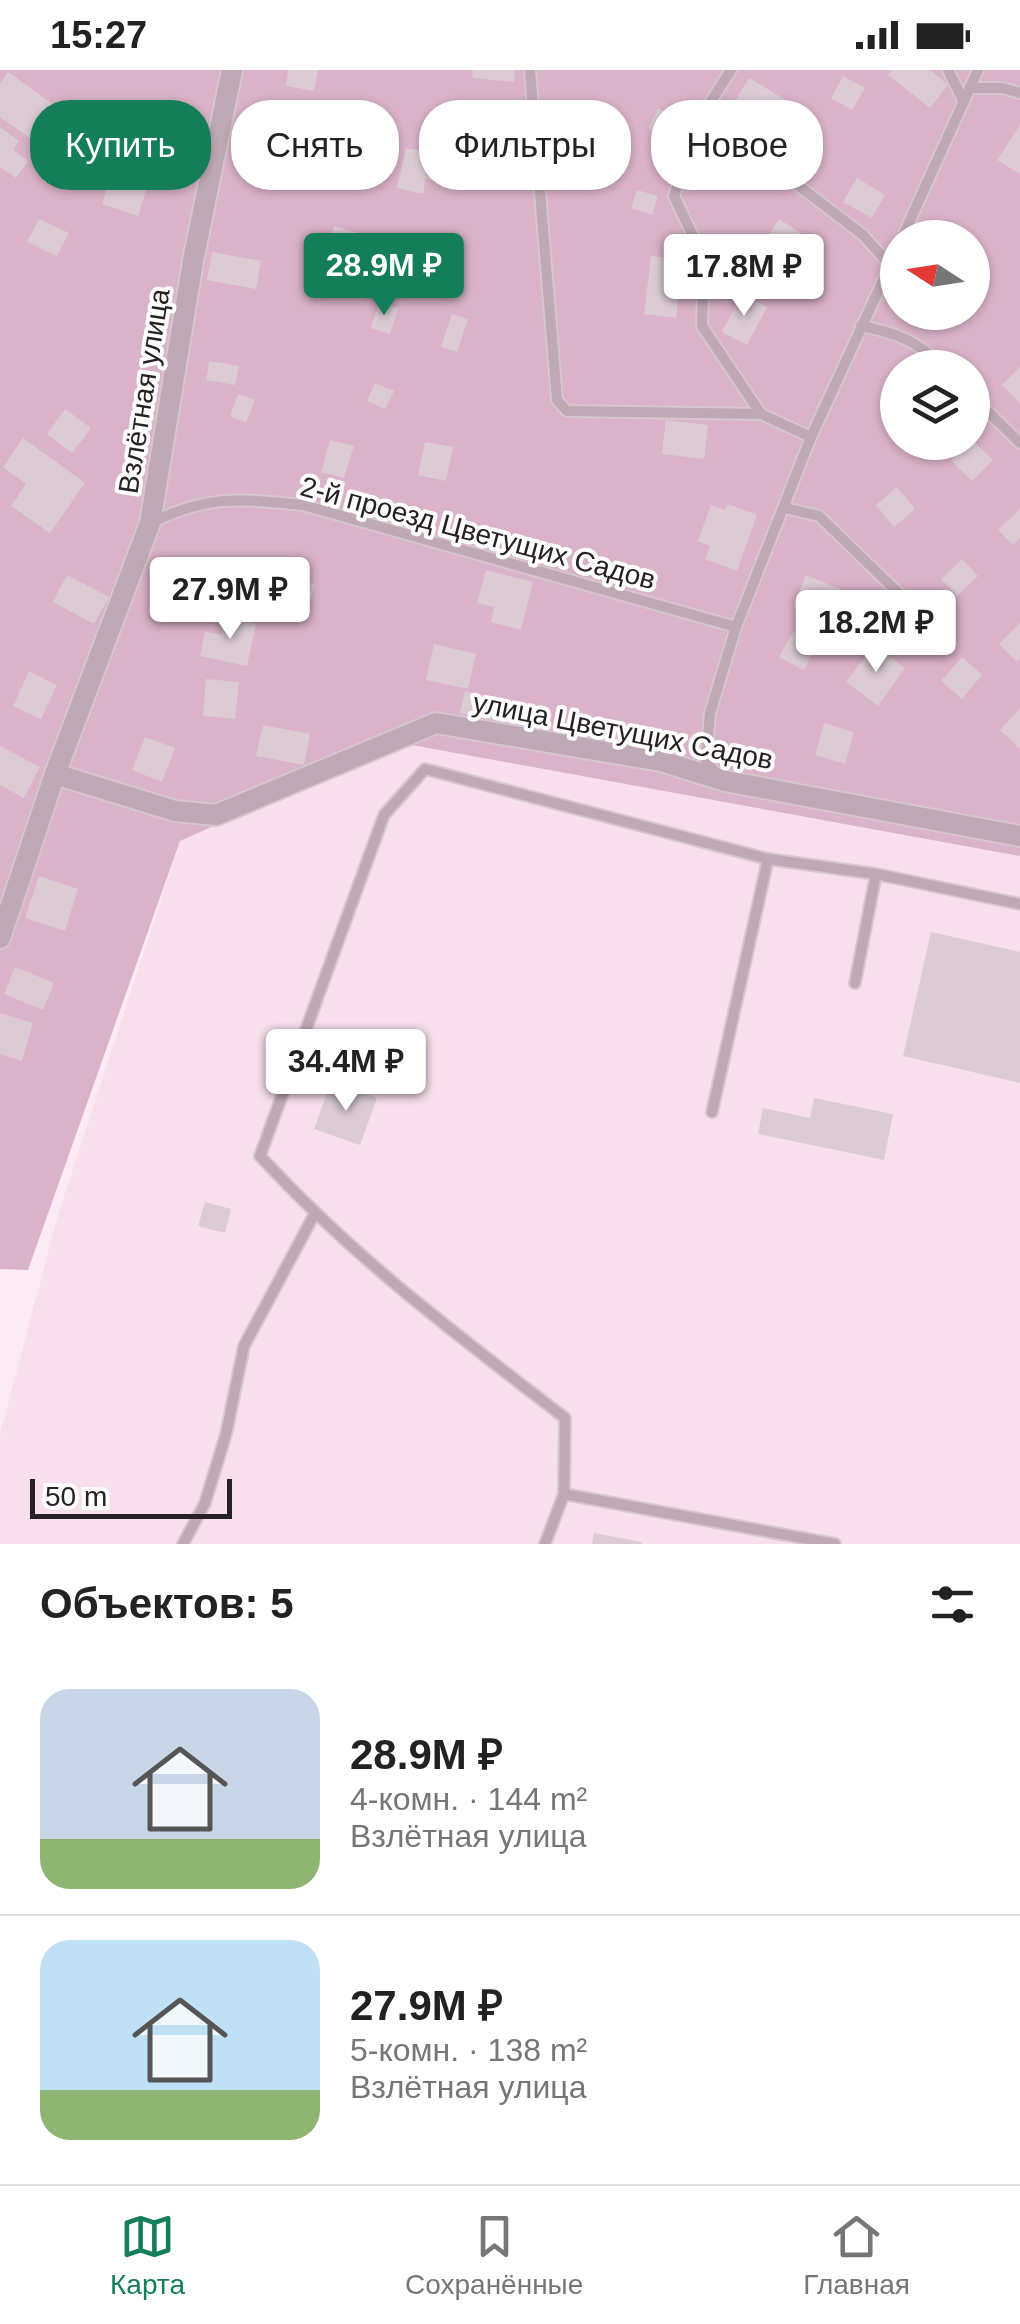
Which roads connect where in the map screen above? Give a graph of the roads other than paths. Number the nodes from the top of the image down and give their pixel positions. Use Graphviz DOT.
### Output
graph roads {
  1 [pos="232,70"];
  2 [pos="530,70"];
  3 [pos="731,70"];
  4 [pos="948,70"];
  5 [pos="978,70"];
  6 [pos="972,88"];
  7 [pos="1020,92"];
  8 [pos="964,102"];
  9 [pos="804,190"];
  10 [pos="910,220"];
  11 [pos="880,254"];
  12 [pos="880,286"];
  13 [pos="861,326"];
  14 [pos="926,350"];
  15 [pos="761,414"];
  16 [pos="990,414"];
  17 [pos="811,437"];
  18 [pos="1020,443"];
  19 [pos="785,508"];
  20 [pos="150,523"];
  21 [pos="736,627"];
  22 [pos="947,640"];
  23 [pos="55,774"];
  24 [pos="725,781"];
  25 [pos="1020,836"];
  26 [pos="768,858"];
  27 [pos="876,874"];
  28 [pos="1020,904"];
  29 [pos="0,938"];
  30 [pos="855,982"];
  31 [pos="712,1112"];
  32 [pos="314,1215"];
  33 [pos="564,1494"];
  34 [pos="183,1544"];
  35 [pos="545,1544"];
  36 [pos="835,1544"];
  1 -- 20 [label="street, Взлётная улица"];
  2 -- 15 [label="lane"];
  3 -- 15 [label="lane"];
  4 -- 8 [label="lane"];
  5 -- 6 [label="lane"];
  6 -- 7 [label="lane"];
  6 -- 8 [label="lane"];
  8 -- 10 [label="lane"];
  9 -- 11 [label="lane"];
  12 -- 13 [label="lane"];
  13 -- 14 [label="lane"];
  13 -- 17 [label="lane"];
  15 -- 17 [label="lane"];
  16 -- 18 [label="lane"];
  17 -- 19 [label="lane"];
  19 -- 21 [label="lane"];
  19 -- 22 [label="lane"];
  20 -- 21 [label="lane, 2-й проезд Цветущих Садов"];
  20 -- 23 [label="street, Взлётная улица"];
  21 -- 24 [label="lane"];
  23 -- 24 [label="street, улица Цветущих Садов"];
  23 -- 29 [label="street, Взлётная улица"];
  24 -- 25 [label="street, улица Цветущих Садов"];
  26 -- 27 [label="lane"];
  26 -- 31 [label="lane"];
  26 -- 32 [label="lane"];
  27 -- 28 [label="lane"];
  27 -- 30 [label="lane"];
  32 -- 33 [label="lane"];
  32 -- 34 [label="lane"];
  33 -- 35 [label="lane"];
  33 -- 36 [label="lane"];
}
